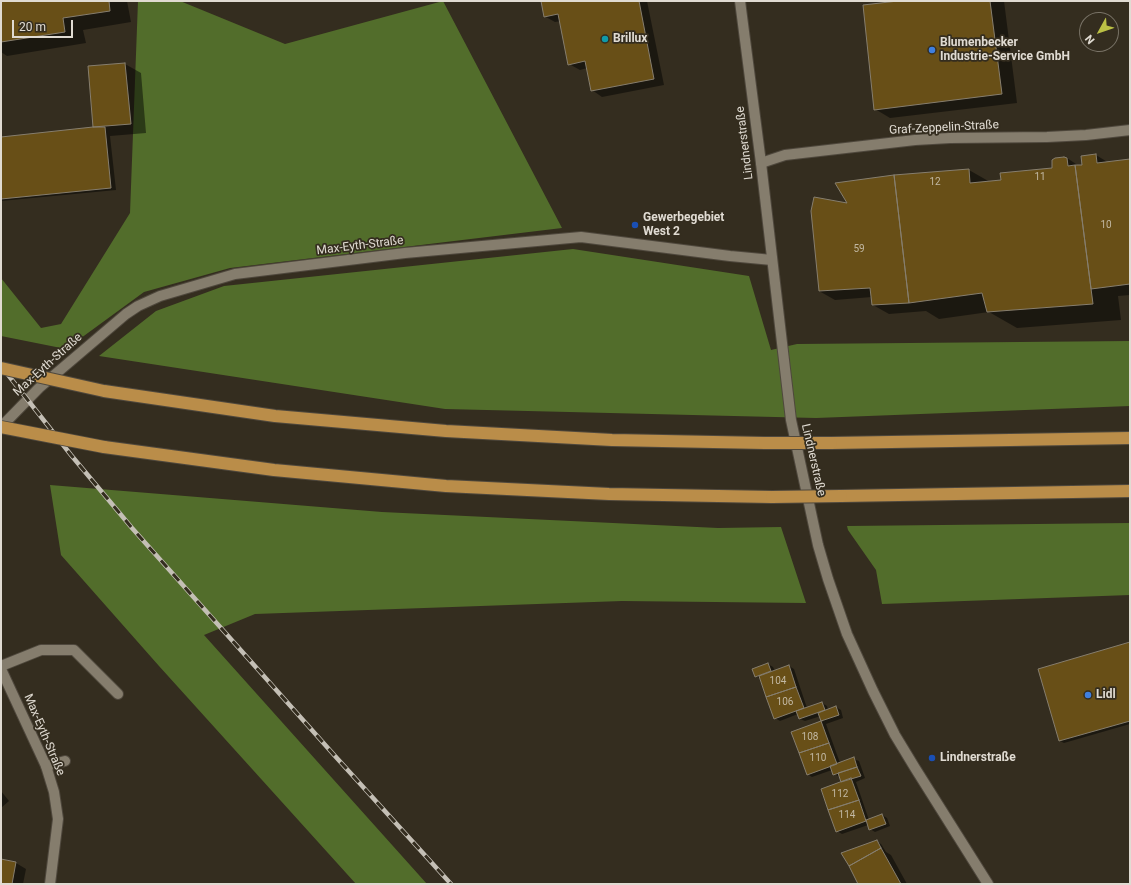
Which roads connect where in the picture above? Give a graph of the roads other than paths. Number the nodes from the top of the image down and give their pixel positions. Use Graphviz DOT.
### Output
graph roads {
  1 [pos="740,1"];
  2 [pos="1130,130"];
  3 [pos="761,163"];
  4 [pos="772,260"];
  5 [pos="1,368"];
  6 [pos="1,427"];
  7 [pos="1130,438"];
  8 [pos="1130,491"];
  9 [pos="1,666"];
  10 [pos="1,669"];
  11 [pos="118,694"];
  12 [pos="65,761"];
  13 [pos="46,766"];
  14 [pos="50,884"];
  15 [pos="988,884"];
  1 -- 3 [label="street, Lindnerstraße"];
  2 -- 3 [label="street, Graf-Zeppelin-Straße"];
  3 -- 4 [label="street, Lindnerstraße"];
  4 -- 6 [label="street, Max-Eyth-Straße"];
  4 -- 15 [label="street, Lindnerstraße"];
  5 -- 7 [label="highway, bridge"];
  6 -- 8 [label="highway, bridge"];
  9 -- 11 [label="street"];
  10 -- 13 [label="street, Max-Eyth-Straße"];
  12 -- 13 [label="street"];
  13 -- 14 [label="street, Max-Eyth-Straße"];
}
